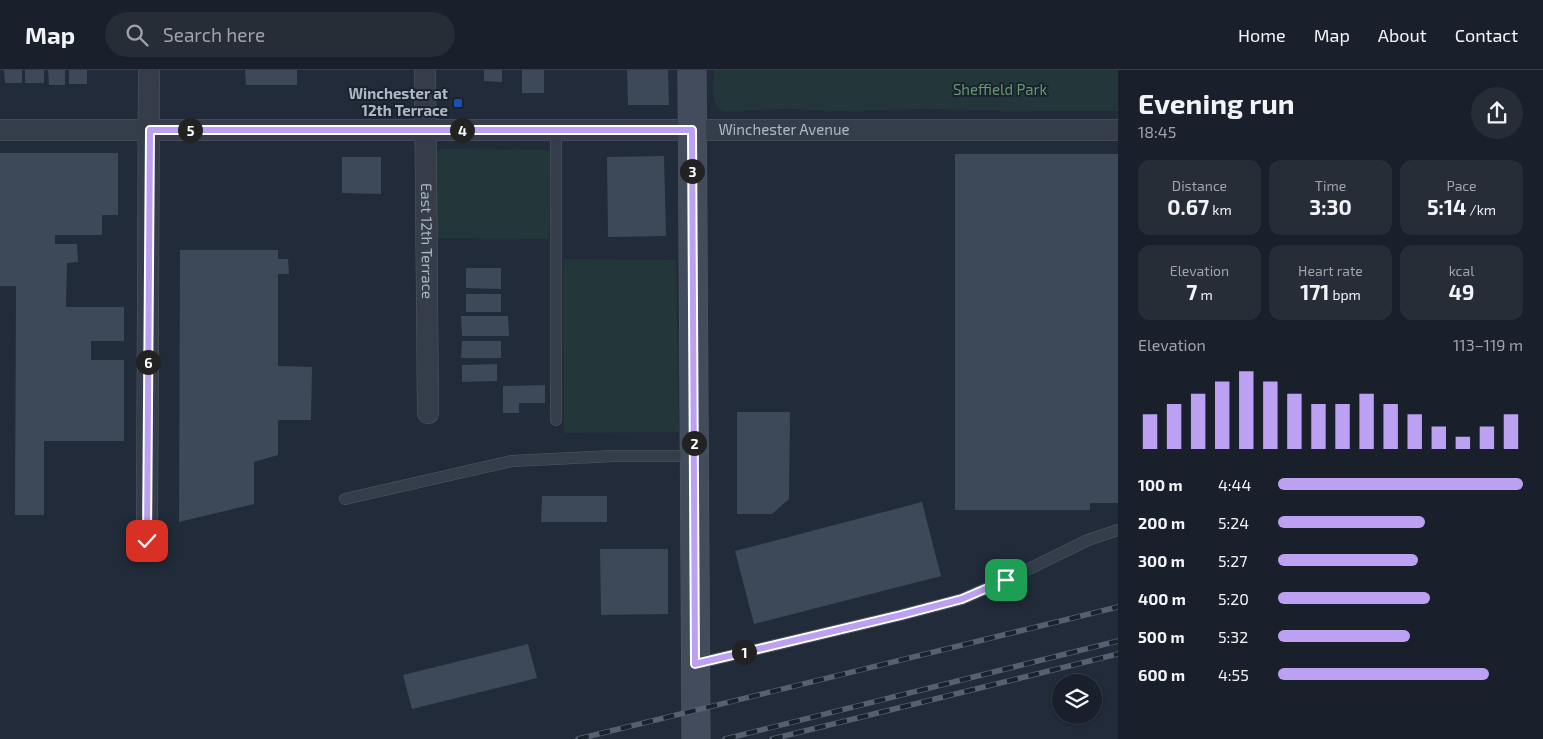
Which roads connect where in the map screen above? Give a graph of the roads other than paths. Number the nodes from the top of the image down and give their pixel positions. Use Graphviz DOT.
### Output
graph roads {
  1 [pos="149,70"];
  2 [pos="425,70"];
  3 [pos="692,70"];
  4 [pos="0,130"];
  5 [pos="150,130"];
  6 [pos="425,130"];
  7 [pos="556,130"];
  8 [pos="692,130"];
  9 [pos="1118,130"];
  10 [pos="428,413"];
  11 [pos="556,420"];
  12 [pos="694,456"];
  13 [pos="344,499"];
  14 [pos="1118,530"];
  15 [pos="147,541"];
  16 [pos="695,664"];
  17 [pos="696,739"];
  1 -- 5 [label="street"];
  2 -- 6 [label="street, East 12th Terrace"];
  3 -- 8 [label="street"];
  4 -- 5 [label="street, Winchester Avenue"];
  5 -- 6 [label="street, Winchester Avenue"];
  5 -- 15 [label="street"];
  6 -- 7 [label="street, Winchester Avenue"];
  6 -- 10 [label="street, East 12th Terrace"];
  7 -- 8 [label="street, Winchester Avenue"];
  7 -- 11 [label="lane"];
  8 -- 9 [label="street, Winchester Avenue"];
  8 -- 12 [label="street"];
  12 -- 13 [label="lane"];
  12 -- 16 [label="street"];
  14 -- 16 [label="lane"];
  16 -- 17 [label="street"];
}
